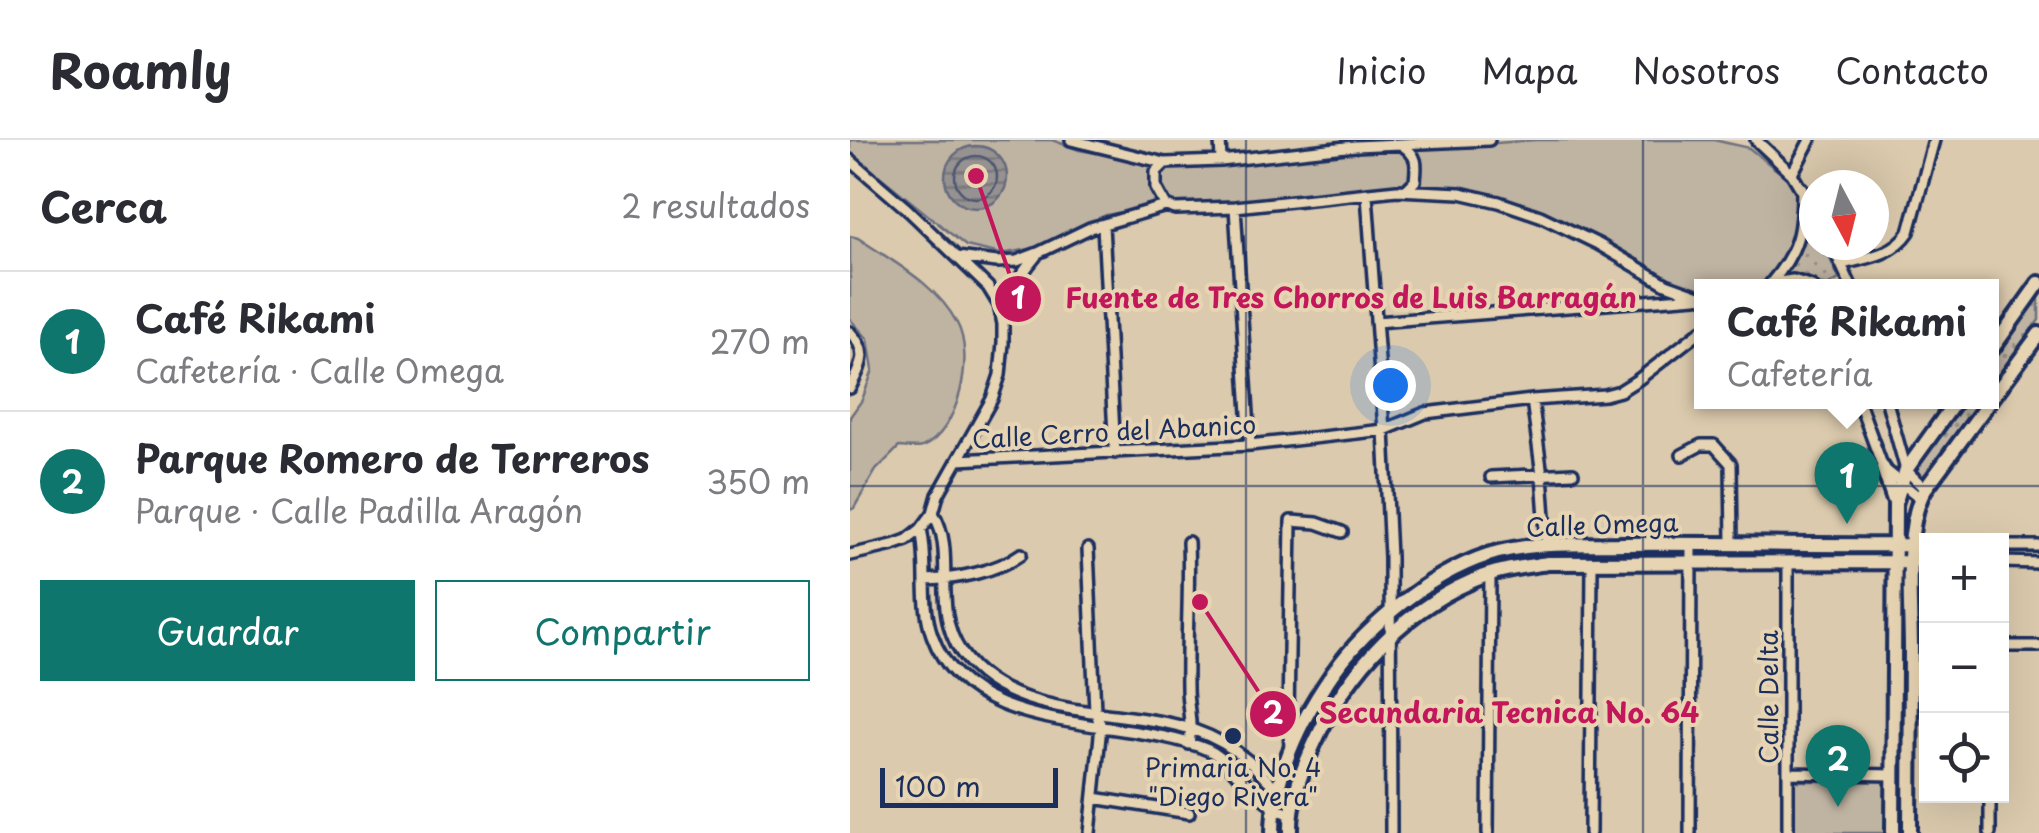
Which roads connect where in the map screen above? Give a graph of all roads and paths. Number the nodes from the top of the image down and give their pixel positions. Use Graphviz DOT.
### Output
graph roads {
  1 [pos="1220,140"];
  2 [pos="1490,140"];
  3 [pos="1756,140"];
  4 [pos="1810,140"];
  5 [pos="1934,140"];
  6 [pos="1078,141"];
  7 [pos="1354,143"];
  8 [pos="1430,144"];
  9 [pos="1402,145"];
  10 [pos="850,160"];
  11 [pos="1222,161"];
  12 [pos="1165,163"];
  13 [pos="1792,174"];
  14 [pos="1799,184"];
  15 [pos="1406,190"];
  16 [pos="1425,190"];
  17 [pos="1367,195"];
  18 [pos="1166,206"];
  19 [pos="1235,207"];
  20 [pos="1103,225"];
  21 [pos="1799,233"];
  22 [pos="1038,254"];
  23 [pos="957,258"];
  24 [pos="1840,260"];
  25 [pos="1842,264"];
  26 [pos="1773,279"];
  27 [pos="1849,279"];
  28 [pos="2039,283"];
  29 [pos="1694,295"];
  30 [pos="1694,297"];
  31 [pos="1376,322"];
  32 [pos="1002,324"];
  33 [pos="850,332"];
  34 [pos="2039,334"];
  35 [pos="1694,336"];
  36 [pos="1999,339"];
  37 [pos="850,388"];
  38 [pos="1999,389"];
  39 [pos="1532,400"];
  40 [pos="1862,409"];
  41 [pos="1889,409"];
  42 [pos="1950,409"];
  43 [pos="1984,409"];
  44 [pos="1384,430"];
  45 [pos="1250,445"];
  46 [pos="1115,453"];
  47 [pos="1682,455"];
  48 [pos="958,460"];
  49 [pos="1883,468"];
  50 [pos="1573,473"];
  51 [pos="1542,475"];
  52 [pos="1904,476"];
  53 [pos="1491,477"];
  54 [pos="1923,493"];
  55 [pos="1895,504"];
  56 [pos="933,512"];
  57 [pos="922,529"];
  58 [pos="1342,532"];
  59 [pos="1188,542"];
  60 [pos="1691,543"];
  61 [pos="1732,543"];
  62 [pos="1547,546"];
  63 [pos="1894,546"];
  64 [pos="1919,546"];
  65 [pos="2009,546"];
  66 [pos="2039,546"];
  67 [pos="1088,549"];
  68 [pos="1022,554"];
  69 [pos="850,555"];
  70 [pos="1592,562"];
  71 [pos="1691,562"];
  72 [pos="1788,562"];
  73 [pos="1894,562"];
  74 [pos="1911,562"];
  75 [pos="1919,562"];
  76 [pos="2009,562"];
  77 [pos="2039,563"];
  78 [pos="1490,574"];
  79 [pos="943,579"];
  80 [pos="926,580"];
  81 [pos="946,613"];
  82 [pos="1392,613"];
  83 [pos="927,614"];
  84 [pos="1392,633"];
  85 [pos="2009,646"];
  86 [pos="2039,646"];
  87 [pos="1911,647"];
  88 [pos="1919,647"];
  89 [pos="1095,711"];
  90 [pos="1101,726"];
  91 [pos="1192,729"];
  92 [pos="1188,744"];
  93 [pos="1291,750"];
  94 [pos="1788,773"];
  95 [pos="1894,775"];
  96 [pos="1277,791"];
  97 [pos="1094,798"];
  98 [pos="1294,799"];
  99 [pos="1990,803"];
  100 [pos="1273,808"];
  101 [pos="1189,814"];
  102 [pos="1290,816"];
  103 [pos="1090,833"];
  104 [pos="1273,833"];
  105 [pos="1290,833"];
  106 [pos="1391,833"];
  107 [pos="1488,833"];
  108 [pos="1590,833"];
  109 [pos="1690,833"];
  110 [pos="1788,833"];
  111 [pos="1893,833"];
  112 [pos="1910,833"];
  113 [pos="1990,833"];
  1 -- 11 [label="street"];
  2 -- 8 [label="street"];
  3 -- 13 [label="street"];
  4 -- 13 [label="street"];
  5 -- 25 [label="street"];
  6 -- 12 [label="street"];
  7 -- 9 [label="street"];
  7 -- 11 [label="street"];
  8 -- 9 [label="street"];
  8 -- 16 [label="street"];
  9 -- 15 [label="street"];
  10 -- 23 [label="street"];
  11 -- 12 [label="street"];
  12 -- 18 [label="street"];
  13 -- 14 [label="street"];
  15 -- 16 [label="street"];
  15 -- 17 [label="street"];
  16 -- 29 [label="street"];
  17 -- 19 [label="street"];
  17 -- 31 [label="street"];
  18 -- 19 [label="street"];
  18 -- 20 [label="street"];
  19 -- 45 [label="street"];
  20 -- 22 [label="street"];
  20 -- 46 [label="street"];
  21 -- 26 [label="street"];
  22 -- 23 [label="street"];
  22 -- 32 [label="street"];
  23 -- 32 [label="street"];
  24 -- 25 [label="street"];
  25 -- 27 [label="street"];
  28 -- 36 [label="street"];
  30 -- 31 [label="street"];
  31 -- 44 [label="street"];
  32 -- 48 [label="street"];
  33 -- 37 [label="street"];
  34 -- 38 [label="street"];
  35 -- 39 [label="street, Calle Cerro del Abanico"];
  39 -- 44 [label="street, Calle Cerro del Abanico"];
  39 -- 51 [label="street"];
  40 -- 49 [label="street"];
  41 -- 52 [label="street"];
  42 -- 52 [label="street"];
  43 -- 54 [label="street"];
  44 -- 45 [label="street, Calle Cerro del Abanico"];
  44 -- 82 [label="street"];
  45 -- 46 [label="street, Calle Cerro del Abanico"];
  46 -- 48 [label="street, Calle Cerro del Abanico"];
  47 -- 61 [label="street"];
  48 -- 56 [label="street, Calle Cerro del Abanico"];
  49 -- 52 [label="street"];
  49 -- 55 [label="street"];
  50 -- 51 [label="street"];
  51 -- 53 [label="street"];
  51 -- 62 [label="street"];
  52 -- 54 [label="street"];
  52 -- 55 [label="street"];
  54 -- 64 [label="street"];
  55 -- 63 [label="street"];
  56 -- 57 [label="street, Calle Cerro del Abanico"];
  56 -- 79 [label="street"];
  57 -- 69 [label="street"];
  57 -- 80 [label="street"];
  58 -- 93 [label="street"];
  59 -- 91 [label="street"];
  60 -- 61 [label="street, Calle Omega"];
  60 -- 62 [label="street, Calle Omega"];
  60 -- 71 [label="street"];
  61 -- 63 [label="street, Calle Omega"];
  62 -- 82 [label="street, Calle Omega"];
  63 -- 64 [label="street, Calle Omega"];
  63 -- 73 [label="street"];
  64 -- 74 [label="street"];
  65 -- 66 [label="street"];
  67 -- 89 [label="street"];
  68 -- 79 [label="street"];
  70 -- 71 [label="street, Calle Omega"];
  70 -- 78 [label="street, Calle Omega"];
  70 -- 108 [label="street"];
  71 -- 72 [label="street, Calle Omega"];
  71 -- 109 [label="street"];
  72 -- 73 [label="street, Calle Omega"];
  72 -- 94 [label="street, Calle Delta"];
  73 -- 74 [label="street, Calle Omega"];
  73 -- 95 [label="street"];
  74 -- 75 [label="street, Calle Omega"];
  74 -- 87 [label="street"];
  76 -- 77 [label="street"];
  78 -- 84 [label="street, Calle Omega"];
  78 -- 107 [label="street"];
  79 -- 80 [label="street"];
  79 -- 81 [label="street"];
  80 -- 83 [label="street"];
  81 -- 83 [label="street"];
  81 -- 89 [label="street"];
  82 -- 84 [label="street"];
  82 -- 93 [label="street, Calle Omega"];
  83 -- 90 [label="street"];
  84 -- 98 [label="street, Calle Omega"];
  84 -- 106 [label="street"];
  85 -- 86 [label="street"];
  87 -- 88 [label="street"];
  87 -- 112 [label="street"];
  89 -- 90 [label="street"];
  89 -- 91 [label="street"];
  90 -- 92 [label="street"];
  90 -- 97 [label="street"];
  91 -- 92 [label="street"];
  91 -- 96 [label="street"];
  92 -- 100 [label="street"];
  93 -- 96 [label="street, Calle Omega"];
  94 -- 95 [label="street"];
  94 -- 110 [label="street, Calle Delta"];
  95 -- 111 [label="street"];
  96 -- 98 [label="street"];
  96 -- 100 [label="street, Calle Omega"];
  97 -- 101 [label="street"];
  97 -- 103 [label="street"];
  98 -- 102 [label="street, Calle Omega"];
  99 -- 113 [label="street"];
  100 -- 102 [label="street"];
  100 -- 104 [label="street, Calle Omega"];
  102 -- 105 [label="street, Calle Omega"];
}
